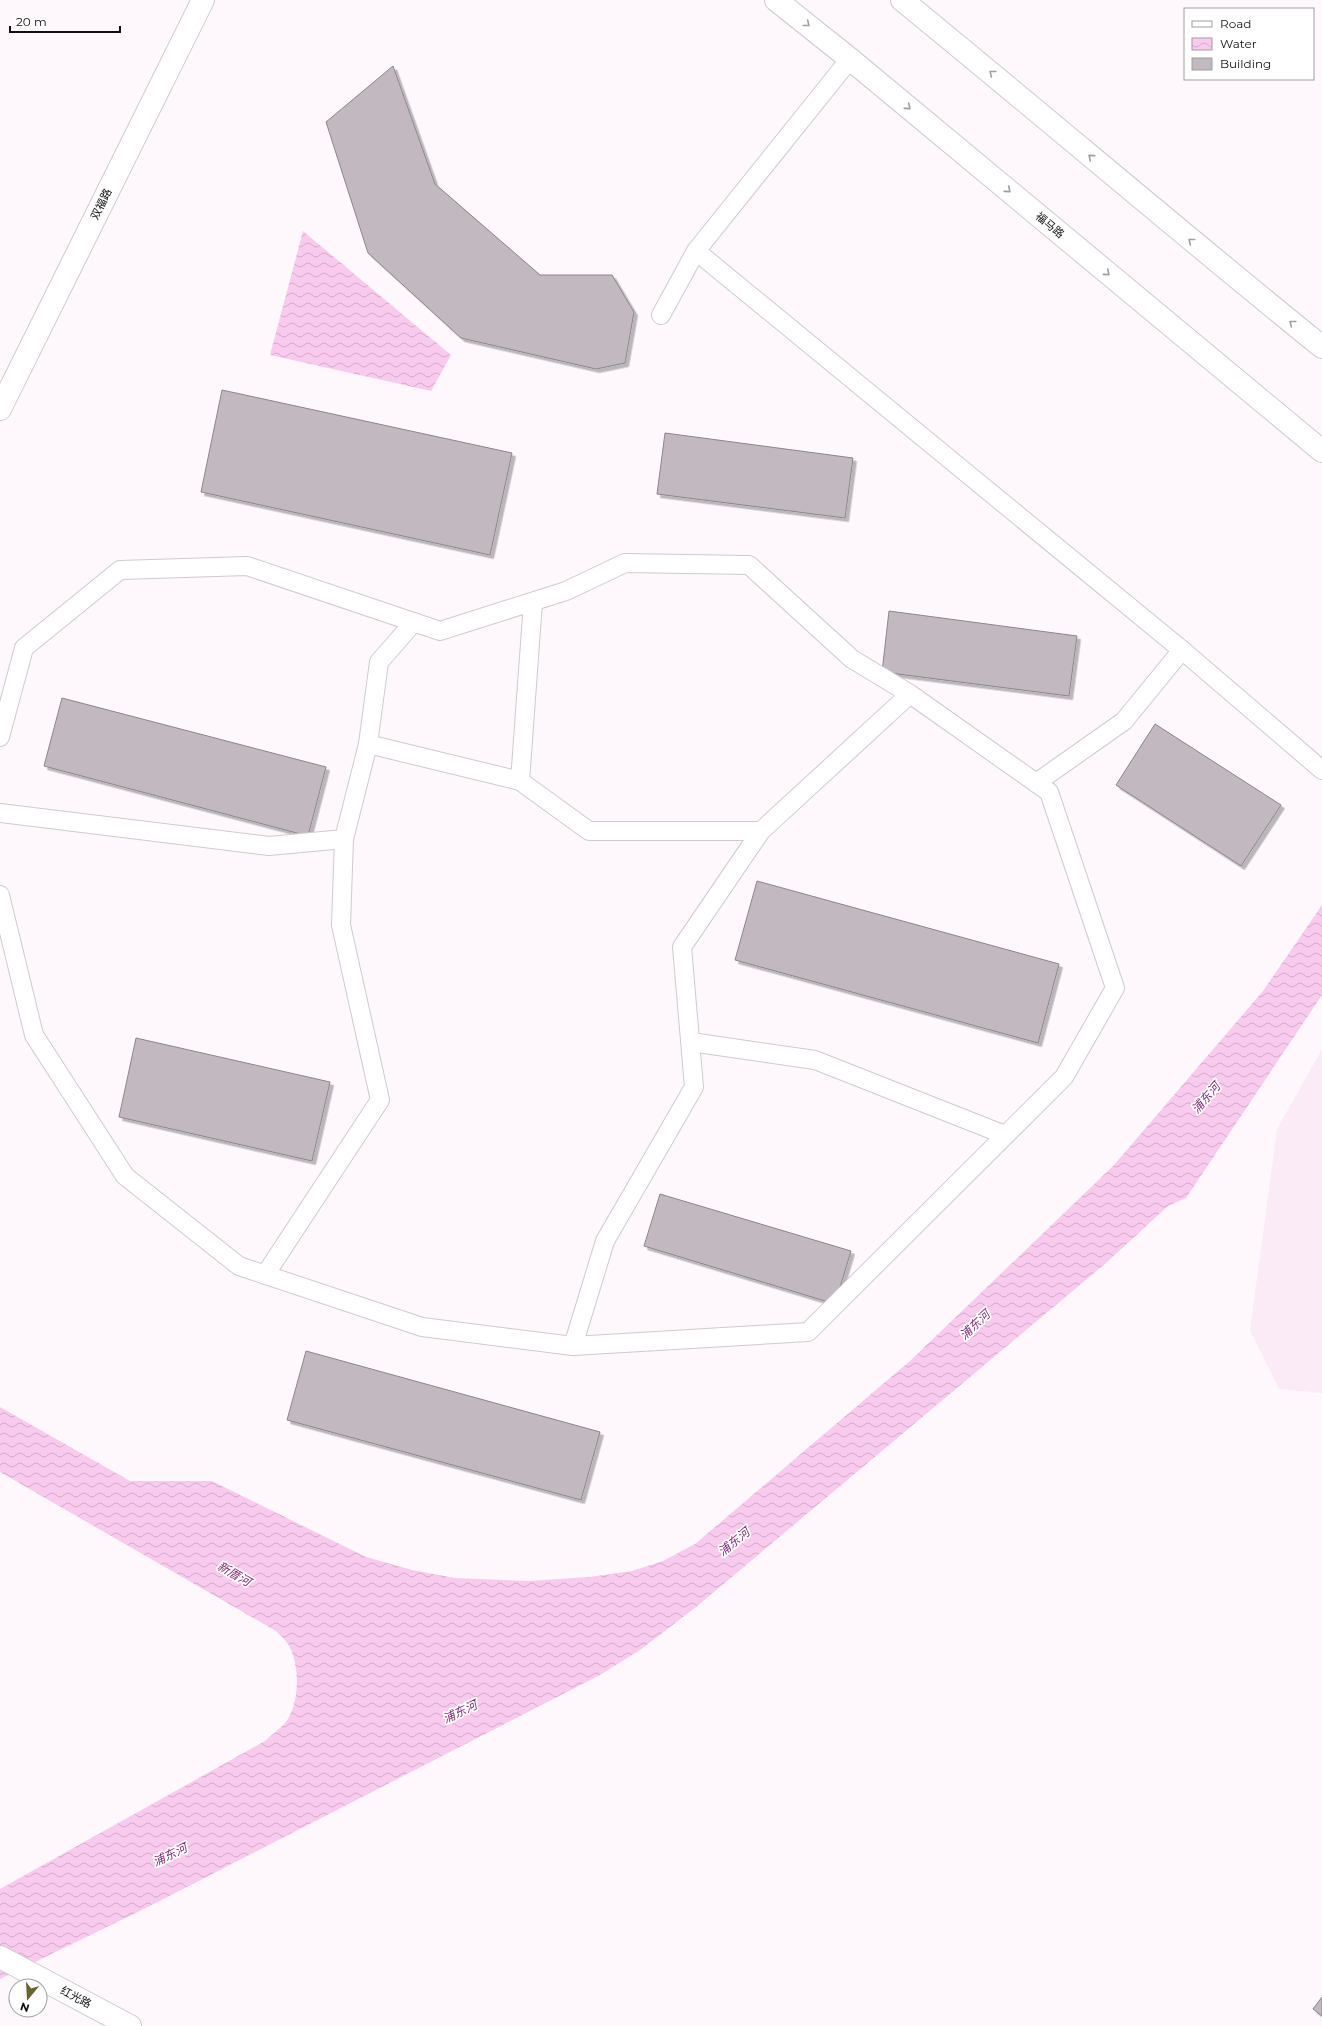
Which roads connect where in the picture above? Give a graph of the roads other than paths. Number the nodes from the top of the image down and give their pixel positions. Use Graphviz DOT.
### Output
graph roads {
  1 [pos="203,0"];
  2 [pos="776,0"];
  3 [pos="902,0"];
  4 [pos="850,59"];
  5 [pos="696,251"];
  6 [pos="661,316"];
  7 [pos="1322,347"];
  8 [pos="0,409"];
  9 [pos="1322,451"];
  10 [pos="533,602"];
  11 [pos="414,622"];
  12 [pos="1182,650"];
  13 [pos="910,694"];
  14 [pos="0,737"];
  15 [pos="368,744"];
  16 [pos="1322,770"];
  17 [pos="520,781"];
  18 [pos="1036,783"];
  19 [pos="0,813"];
  20 [pos="761,831"];
  21 [pos="344,840"];
  22 [pos="0,895"];
  23 [pos="691,1042"];
  24 [pos="1005,1135"];
  25 [pos="265,1275"];
  26 [pos="573,1346"];
  27 [pos="0,1957"];
  28 [pos="130,2026"];
  1 -- 8 [label="main road, 双福路"];
  2 -- 4 [label="main road, 福马路, one-way"];
  7 -- 3 [label="main road, one-way"];
  4 -- 5 [label="lane"];
  4 -- 9 [label="main road, 福马路, one-way"];
  5 -- 6 [label="lane"];
  5 -- 12 [label="lane"];
  10 -- 11 [label="lane"];
  10 -- 13 [label="lane"];
  10 -- 17 [label="lane"];
  11 -- 14 [label="lane"];
  11 -- 15 [label="lane"];
  12 -- 16 [label="lane"];
  12 -- 18 [label="lane"];
  13 -- 18 [label="lane"];
  13 -- 20 [label="lane"];
  15 -- 17 [label="lane"];
  15 -- 21 [label="lane"];
  17 -- 20 [label="lane"];
  18 -- 24 [label="lane"];
  19 -- 21 [label="lane"];
  20 -- 23 [label="lane"];
  21 -- 25 [label="lane"];
  22 -- 25 [label="lane"];
  23 -- 24 [label="lane"];
  23 -- 26 [label="lane"];
  24 -- 26 [label="lane"];
  25 -- 26 [label="lane"];
  27 -- 28 [label="main road, 红光路"];
}
